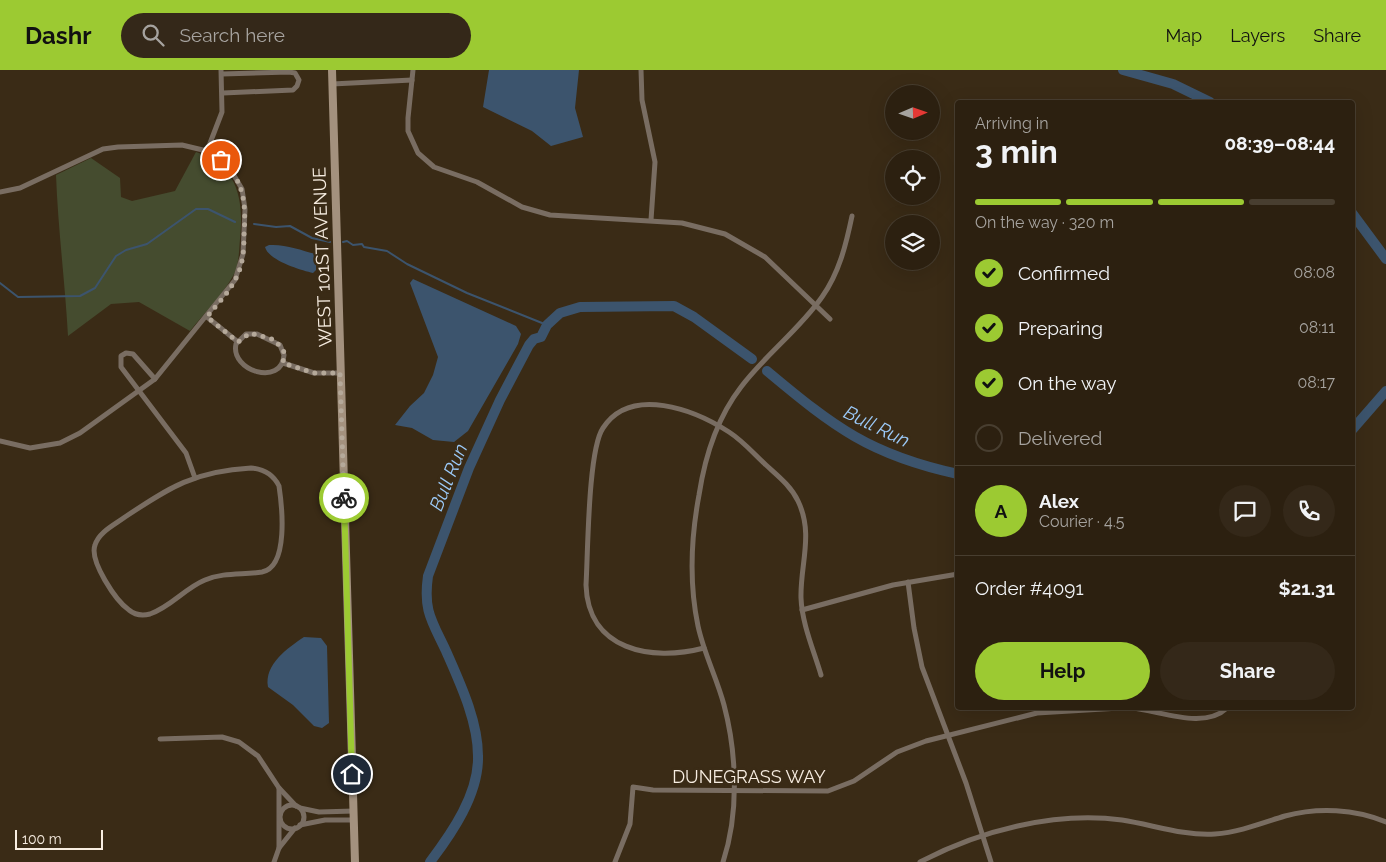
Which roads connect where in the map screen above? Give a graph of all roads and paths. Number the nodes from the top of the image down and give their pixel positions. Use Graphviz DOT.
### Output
graph roads {
  1 [pos="332,70"];
  2 [pos="413,70"];
  3 [pos="641,70"];
  4 [pos="222,72"];
  5 [pos="412,80"];
  6 [pos="332,84"];
  7 [pos="223,93"];
  8 [pos="207,151"];
  9 [pos="0,192"];
  10 [pos="852,216"];
  11 [pos="651,220"];
  12 [pos="816,306"];
  13 [pos="207,317"];
  14 [pos="830,319"];
  15 [pos="238,342"];
  16 [pos="283,363"];
  17 [pos="340,373"];
  18 [pos="154,379"];
  19 [pos="139,392"];
  20 [pos="718,426"];
  21 [pos="0,441"];
  22 [pos="195,478"];
  23 [pos="955,574"];
  24 [pos="908,582"];
  25 [pos="802,610"];
  26 [pos="704,648"];
  27 [pos="820,675"];
  28 [pos="1073,710"];
  29 [pos="1143,710"];
  30 [pos="1225,710"];
  31 [pos="947,736"];
  32 [pos="160,738"];
  33 [pos="279,788"];
  34 [pos="733,791"];
  35 [pos="298,807"];
  36 [pos="354,811"];
  37 [pos="279,815"];
  38 [pos="354,820"];
  39 [pos="1386,822"];
  40 [pos="300,825"];
  41 [pos="294,828"];
  42 [pos="983,836"];
  43 [pos="279,848"];
  44 [pos="274,862"];
  45 [pos="355,862"];
  46 [pos="615,862"];
  47 [pos="723,862"];
  48 [pos="920,862"];
  49 [pos="991,862"];
  1 -- 6 [label="street, WEST 101ST AVENUE"];
  2 -- 5 [label="street"];
  3 -- 11 [label="street"];
  4 -- 7 [label="street"];
  4 -- 7 [label="street"];
  5 -- 6 [label="street"];
  5 -- 11 [label="street"];
  6 -- 17 [label="street, WEST 101ST AVENUE"];
  7 -- 8 [label="street"];
  8 -- 9 [label="street"];
  8 -- 13 [label="street"];
  10 -- 12 [label="street"];
  11 -- 12 [label="street"];
  12 -- 14 [label="street"];
  12 -- 20 [label="street"];
  13 -- 15 [label="street"];
  13 -- 18 [label="street"];
  15 -- 16 [label="street"];
  15 -- 16 [label="street"];
  16 -- 17 [label="street"];
  17 -- 36 [label="street, WEST 101ST AVENUE"];
  18 -- 19 [label="street"];
  18 -- 19 [label="street"];
  19 -- 21 [label="street"];
  19 -- 22 [label="street"];
  20 -- 25 [label="street"];
  20 -- 26 [label="street"];
  20 -- 26 [label="street"];
  22 -- 22 [label="street"];
  23 -- 24 [label="street"];
  24 -- 25 [label="street"];
  24 -- 31 [label="street"];
  25 -- 27 [label="street"];
  26 -- 34 [label="street"];
  28 -- 31 [label="street, DUNEGRASS WAY"];
  29 -- 30 [label="street"];
  31 -- 34 [label="street, DUNEGRASS WAY"];
  31 -- 42 [label="street"];
  32 -- 33 [label="street"];
  33 -- 35 [label="street"];
  33 -- 37 [label="street"];
  34 -- 46 [label="street, DUNEGRASS WAY"];
  34 -- 47 [label="street"];
  35 -- 36 [label="street"];
  35 -- 37 [label="street"];
  35 -- 40 [label="street"];
  36 -- 38 [label="street, WEST 101ST AVENUE"];
  37 -- 41 [label="street"];
  37 -- 43 [label="street"];
  38 -- 40 [label="street"];
  38 -- 45 [label="street, WEST 101ST AVENUE"];
  39 -- 42 [label="street"];
  40 -- 41 [label="street"];
  41 -- 43 [label="street"];
  42 -- 48 [label="street"];
  42 -- 49 [label="street"];
  43 -- 44 [label="street"];
}
